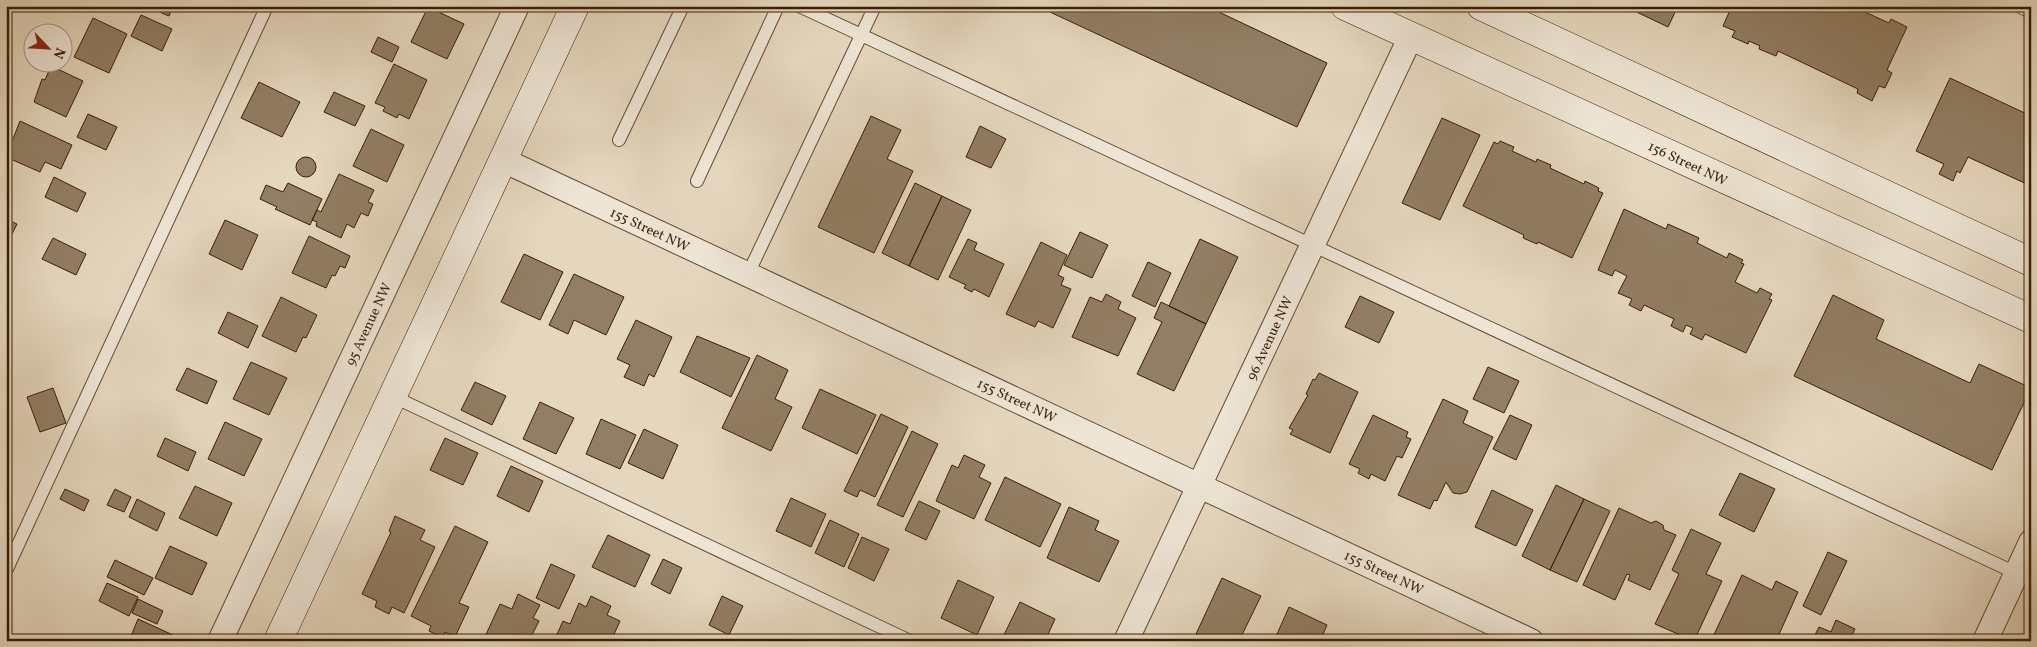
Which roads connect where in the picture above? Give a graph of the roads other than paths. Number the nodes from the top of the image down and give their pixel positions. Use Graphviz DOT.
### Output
graph roads {
  1 [pos="267,6"];
  2 [pos="517,6"];
  3 [pos="575,6"];
  4 [pos="683,6"];
  5 [pos="778,6"];
  6 [pos="799,6"];
  7 [pos="875,6"];
  8 [pos="1345,6"];
  9 [pos="1481,6"];
  10 [pos="2018,6"];
  11 [pos="2031,12"];
  12 [pos="861,35"];
  13 [pos="1411,36"];
  14 [pos="619,140"];
  15 [pos="503,160"];
  16 [pos="697,180"];
  17 [pos="1313,246"];
  18 [pos="2031,262"];
  19 [pos="748,274"];
  20 [pos="2031,319"];
  21 [pos="392,396"];
  22 [pos="1200,485"];
  23 [pos="2031,542"];
  24 [pos="6,571"];
  25 [pos="2023,577"];
  26 [pos="284,639"];
  27 [pos="220,641"];
  28 [pos="910,641"];
  29 [pos="1126,641"];
  30 [pos="1532,641"];
  31 [pos="1985,641"];
  1 -- 24 [label="lane"];
  2 -- 27 [label="street, 95 Avenue NW"];
  3 -- 15 [label="main road"];
  4 -- 14 [label="lane"];
  5 -- 16 [label="lane"];
  6 -- 12 [label="lane"];
  7 -- 12 [label="lane"];
  8 -- 13 [label="main road, 156 Street NW"];
  9 -- 18 [label="main road"];
  10 -- 11 [label="lane"];
  12 -- 17 [label="lane"];
  12 -- 19 [label="lane"];
  13 -- 17 [label="street, 96 Avenue NW"];
  13 -- 20 [label="main road, 156 Street NW"];
  15 -- 19 [label="street, 155 Street NW"];
  15 -- 21 [label="main road"];
  17 -- 22 [label="street, 96 Avenue NW"];
  17 -- 25 [label="lane"];
  19 -- 22 [label="street, 155 Street NW"];
  21 -- 26 [label="main road"];
  21 -- 28 [label="lane"];
  22 -- 29 [label="street, 96 Avenue NW"];
  22 -- 30 [label="street, 155 Street NW"];
  23 -- 25 [label="street"];
  25 -- 31 [label="street"];
}
